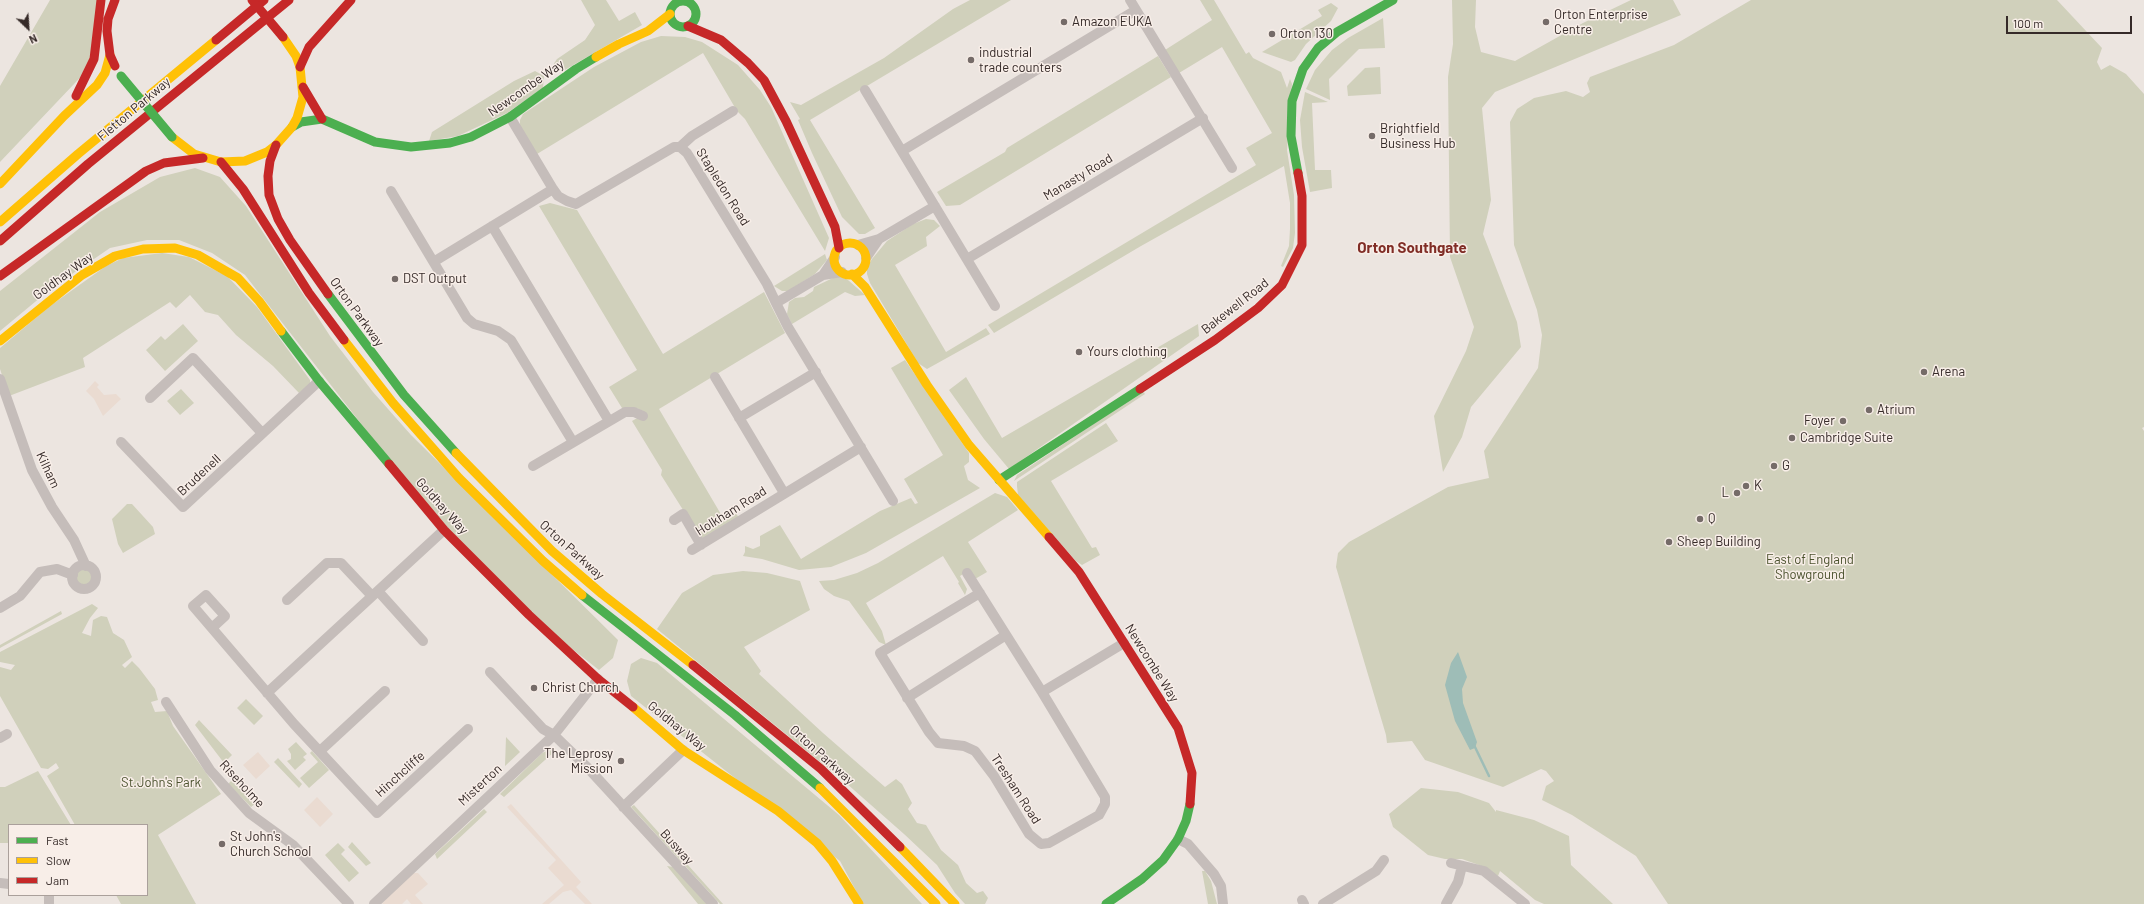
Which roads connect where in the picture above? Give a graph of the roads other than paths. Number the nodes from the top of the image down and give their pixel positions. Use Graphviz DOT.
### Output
graph roads {
  1 [pos="101,0"];
  2 [pos="252,0"];
  3 [pos="264,0"];
  4 [pos="289,0"];
  5 [pos="352,0"];
  6 [pos="1130,0"];
  7 [pos="1393,0"];
  8 [pos="113,2"];
  9 [pos="676,2"];
  10 [pos="690,2"];
  11 [pos="1136,10"];
  12 [pos="696,13"];
  13 [pos="670,14"];
  14 [pos="677,26"];
  15 [pos="688,26"];
  16 [pos="648,31"];
  17 [pos="713,35"];
  18 [pos="110,55"];
  19 [pos="300,67"];
  20 [pos="303,87"];
  21 [pos="865,90"];
  22 [pos="733,111"];
  23 [pos="64,116"];
  24 [pos="510,117"];
  25 [pos="1203,118"];
  26 [pos="322,119"];
  27 [pos="292,127"];
  28 [pos="276,145"];
  29 [pos="680,147"];
  30 [pos="902,151"];
  31 [pos="203,158"];
  32 [pos="221,162"];
  33 [pos="1232,168"];
  34 [pos="0,184"];
  35 [pos="553,189"];
  36 [pos="391,191"];
  37 [pos="935,206"];
  38 [pos="0,222"];
  39 [pos="492,226"];
  40 [pos="835,227"];
  41 [pos="879,239"];
  42 [pos="0,241"];
  43 [pos="855,244"];
  44 [pos="837,252"];
  45 [pos="967,259"];
  46 [pos="434,261"];
  47 [pos="865,263"];
  48 [pos="842,272"];
  49 [pos="852,274"];
  50 [pos="823,275"];
  51 [pos="0,276"];
  52 [pos="865,288"];
  53 [pos="776,303"];
  54 [pos="995,306"];
  55 [pos="0,341"];
  56 [pos="816,372"];
  57 [pos="715,377"];
  58 [pos="0,379"];
  59 [pos="319,381"];
  60 [pos="150,398"];
  61 [pos="644,416"];
  62 [pos="739,418"];
  63 [pos="609,421"];
  64 [pos="262,433"];
  65 [pos="121,442"];
  66 [pos="573,442"];
  67 [pos="861,447"];
  68 [pos="533,466"];
  69 [pos="999,480"];
  70 [pos="784,493"];
  71 [pos="892,500"];
  72 [pos="674,520"];
  73 [pos="444,530"];
  74 [pos="86,566"];
  75 [pos="967,573"];
  76 [pos="73,575"];
  77 [pos="980,593"];
  78 [pos="375,594"];
  79 [pos="287,600"];
  80 [pos="0,608"];
  81 [pos="213,627"];
  82 [pos="1006,635"];
  83 [pos="423,641"];
  84 [pos="1124,643"];
  85 [pos="490,672"];
  86 [pos="598,679"];
  87 [pos="385,691"];
  88 [pos="1042,692"];
  89 [pos="267,693"];
  90 [pos="907,698"];
  91 [pos="166,702"];
  92 [pos="468,730"];
  93 [pos="554,734"];
  94 [pos="683,750"];
  95 [pos="320,751"];
  96 [pos="623,807"];
  97 [pos="1178,839"];
  98 [pos="1384,860"];
  99 [pos="1450,863"];
  100 [pos="1462,866"];
  101 [pos="349,904"];
  102 [pos="374,904"];
  103 [pos="713,904"];
  104 [pos="858,904"];
  105 [pos="936,904"];
  106 [pos="954,904"];
  107 [pos="1106,904"];
  108 [pos="1223,904"];
  109 [pos="1323,904"];
  110 [pos="1446,904"];
  111 [pos="1525,904"];
  1 -- 23 [label="main road"];
  2 -- 19 [label="main road, bridge"];
  3 -- 38 [label="main road, Fletton Parkway"];
  4 -- 42 [label="main road, Fletton Parkway"];
  5 -- 19 [label="main road"];
  6 -- 11 [label="street"];
  7 -- 69 [label="main road, Bakewell Road"];
  8 -- 18 [label="main road"];
  9 -- 10 [label="main road"];
  9 -- 13 [label="main road"];
  10 -- 12 [label="main road"];
  11 -- 25 [label="street"];
  11 -- 30 [label="street"];
  12 -- 15 [label="main road"];
  12 -- 17 [label="main road"];
  13 -- 14 [label="main road"];
  13 -- 16 [label="main road, Newcombe Way"];
  14 -- 15 [label="main road"];
  14 -- 16 [label="main road, Newcombe Way"];
  15 -- 17 [label="main road"];
  16 -- 24 [label="main road, Newcombe Way"];
  17 -- 40 [label="main road"];
  18 -- 23 [label="main road"];
  18 -- 31 [label="main road, bridge"];
  19 -- 20 [label="main road"];
  20 -- 26 [label="main road"];
  20 -- 27 [label="main road"];
  21 -- 30 [label="street"];
  22 -- 29 [label="street"];
  23 -- 34 [label="main road"];
  24 -- 26 [label="main road, Newcombe Way"];
  24 -- 35 [label="street, Stapledon Road"];
  25 -- 33 [label="street"];
  25 -- 45 [label="street, Manasty Road"];
  26 -- 27 [label="main road"];
  27 -- 28 [label="main road"];
  28 -- 32 [label="main road"];
  28 -- 106 [label="main road, Orton Parkway"];
  29 -- 35 [label="street, Stapledon Road"];
  29 -- 53 [label="street, Stapledon Road"];
  30 -- 37 [label="street"];
  31 -- 32 [label="main road"];
  31 -- 51 [label="main road"];
  32 -- 105 [label="main road, Orton Parkway"];
  35 -- 39 [label="street"];
  36 -- 46 [label="street"];
  37 -- 41 [label="street"];
  37 -- 45 [label="street"];
  39 -- 46 [label="street"];
  39 -- 63 [label="street"];
  40 -- 43 [label="main road"];
  40 -- 44 [label="main road"];
  41 -- 43 [label="street"];
  41 -- 47 [label="street"];
  43 -- 44 [label="main road"];
  43 -- 47 [label="main road"];
  44 -- 48 [label="main road"];
  44 -- 50 [label="street"];
  45 -- 54 [label="street"];
  46 -- 66 [label="street"];
  47 -- 49 [label="main road"];
  47 -- 52 [label="main road"];
  48 -- 49 [label="main road"];
  48 -- 50 [label="street"];
  49 -- 52 [label="main road, Newcombe Way"];
  50 -- 53 [label="street"];
  52 -- 69 [label="main road, Newcombe Way"];
  53 -- 56 [label="street"];
  55 -- 59 [label="main road, Goldhay Way"];
  56 -- 62 [label="street"];
  56 -- 67 [label="street"];
  57 -- 62 [label="street, Holkham Road"];
  58 -- 74 [label="street, Kilham"];
  59 -- 64 [label="street, Brudenell"];
  59 -- 73 [label="main road, Goldhay Way"];
  60 -- 64 [label="street"];
  61 -- 63 [label="street"];
  62 -- 70 [label="street, Holkham Road"];
  63 -- 66 [label="street"];
  64 -- 65 [label="street, Brudenell"];
  66 -- 68 [label="street"];
  67 -- 70 [label="street, Holkham Road"];
  67 -- 71 [label="street"];
  69 -- 84 [label="main road, Newcombe Way"];
  70 -- 72 [label="street, Holkham Road"];
  73 -- 78 [label="street"];
  73 -- 86 [label="main road, Goldhay Way"];
  74 -- 76 [label="street"];
  74 -- 76 [label="street, Kilham"];
  75 -- 77 [label="street, Tresham Road"];
  76 -- 80 [label="street"];
  77 -- 82 [label="street, Tresham Road"];
  77 -- 90 [label="street, Tresham Road"];
  78 -- 79 [label="street"];
  78 -- 83 [label="street"];
  78 -- 89 [label="street"];
  81 -- 89 [label="street, Hinchcliffe"];
  82 -- 88 [label="street, Tresham Road"];
  82 -- 90 [label="street"];
  84 -- 88 [label="street"];
  84 -- 97 [label="main road, Newcombe Way"];
  85 -- 93 [label="street, Busway"];
  86 -- 93 [label="street, Misterton"];
  86 -- 94 [label="main road, Goldhay Way"];
  87 -- 95 [label="street"];
  88 -- 90 [label="street, Tresham Road"];
  89 -- 95 [label="street, Hinchcliffe"];
  91 -- 101 [label="street, Riseholme"];
  92 -- 95 [label="street, Hinchcliffe"];
  93 -- 96 [label="street, Busway"];
  93 -- 102 [label="street, Misterton"];
  94 -- 96 [label="street"];
  94 -- 104 [label="main road, Goldhay Way"];
  96 -- 103 [label="street, Busway"];
  97 -- 107 [label="main road, Newcombe Way"];
  97 -- 108 [label="street"];
  98 -- 109 [label="street"];
  99 -- 100 [label="street"];
  100 -- 110 [label="street"];
  100 -- 111 [label="street"];
}
